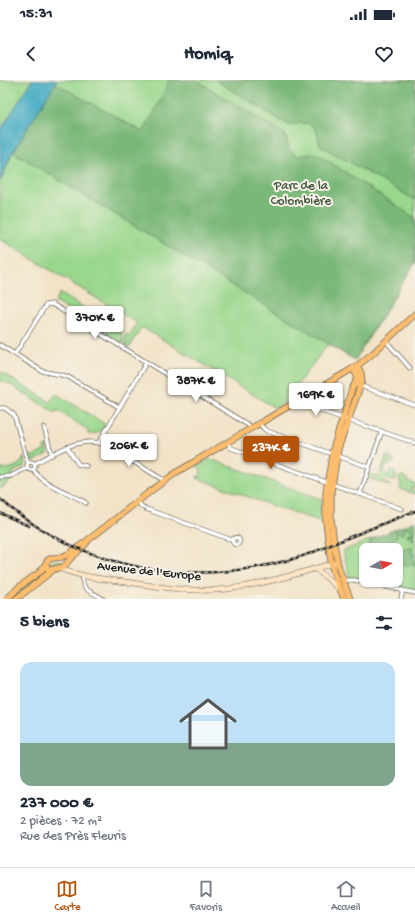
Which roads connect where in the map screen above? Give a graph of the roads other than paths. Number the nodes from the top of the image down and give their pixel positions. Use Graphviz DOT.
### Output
graph roads {
  1 [pos="415,314"];
  2 [pos="386,341"];
  3 [pos="0,345"];
  4 [pos="15,354"];
  5 [pos="146,364"];
  6 [pos="355,367"];
  7 [pos="410,368"];
  8 [pos="358,385"];
  9 [pos="301,400"];
  10 [pos="415,405"];
  11 [pos="0,408"];
  12 [pos="119,408"];
  13 [pos="343,418"];
  14 [pos="349,420"];
  15 [pos="260,424"];
  16 [pos="44,427"];
  17 [pos="253,428"];
  18 [pos="382,431"];
  19 [pos="99,442"];
  20 [pos="228,443"];
  21 [pos="415,443"];
  22 [pos="66,447"];
  23 [pos="52,455"];
  24 [pos="334,455"];
  25 [pos="28,463"];
  26 [pos="34,464"];
  27 [pos="86,466"];
  28 [pos="369,467"];
  29 [pos="27,468"];
  30 [pos="33,470"];
  31 [pos="0,477"];
  32 [pos="165,481"];
  33 [pos="329,483"];
  34 [pos="360,494"];
  35 [pos="138,501"];
  36 [pos="86,503"];
  37 [pos="402,509"];
  38 [pos="89,539"];
  39 [pos="232,540"];
  40 [pos="62,557"];
  41 [pos="67,563"];
  42 [pos="334,563"];
  43 [pos="46,565"];
  44 [pos="61,569"];
  45 [pos="316,569"];
  46 [pos="53,570"];
  47 [pos="74,573"];
  48 [pos="83,576"];
  49 [pos="340,582"];
  50 [pos="341,590"];
  51 [pos="402,590"];
  52 [pos="415,593"];
  53 [pos="7,599"];
  54 [pos="16,599"];
  55 [pos="103,599"];
  56 [pos="344,599"];
  57 [pos="350,599"];
  58 [pos="401,599"];
  1 -- 2 [label="main road"];
  2 -- 6 [label="main road"];
  2 -- 7 [label="street"];
  3 -- 4 [label="street"];
  4 -- 5 [label="street"];
  4 -- 12 [label="street"];
  5 -- 12 [label="street"];
  5 -- 17 [label="street"];
  6 -- 8 [label="main road"];
  6 -- 9 [label="main road"];
  8 -- 10 [label="street"];
  8 -- 13 [label="main road"];
  8 -- 14 [label="main road"];
  9 -- 13 [label="street"];
  9 -- 15 [label="main road"];
  11 -- 25 [label="street"];
  12 -- 19 [label="street"];
  13 -- 14 [label="street"];
  13 -- 24 [label="main road"];
  14 -- 18 [label="street"];
  14 -- 24 [label="main road"];
  15 -- 17 [label="main road"];
  15 -- 24 [label="street"];
  16 -- 23 [label="street"];
  17 -- 20 [label="main road"];
  18 -- 21 [label="street"];
  18 -- 28 [label="street"];
  19 -- 22 [label="street"];
  19 -- 32 [label="street"];
  20 -- 32 [label="main road"];
  20 -- 33 [label="street"];
  22 -- 23 [label="street"];
  22 -- 27 [label="street"];
  23 -- 26 [label="street"];
  24 -- 28 [label="street"];
  24 -- 33 [label="main road"];
  25 -- 26 [label="street"];
  25 -- 29 [label="street"];
  26 -- 30 [label="street"];
  28 -- 34 [label="street"];
  29 -- 30 [label="street"];
  29 -- 31 [label="street"];
  30 -- 36 [label="street"];
  32 -- 35 [label="main road"];
  33 -- 34 [label="street"];
  33 -- 42 [label="main road"];
  34 -- 37 [label="street"];
  35 -- 38 [label="main road"];
  35 -- 39 [label="street"];
  38 -- 40 [label="main road"];
  38 -- 41 [label="main road"];
  40 -- 41 [label="main road"];
  40 -- 43 [label="main road"];
  41 -- 44 [label="main road"];
  41 -- 47 [label="main road"];
  42 -- 45 [label="main road, Avenue de l'Europe"];
  42 -- 49 [label="main road"];
  43 -- 46 [label="main road"];
  43 -- 53 [label="main road"];
  44 -- 46 [label="main road"];
  44 -- 47 [label="main road, Avenue de l'Europe"];
  45 -- 48 [label="main road, Avenue de l'Europe"];
  45 -- 50 [label="main road"];
  46 -- 54 [label="main road"];
  47 -- 48 [label="main road, Avenue de l'Europe"];
  48 -- 55 [label="street"];
  49 -- 50 [label="main road"];
  49 -- 51 [label="street"];
  49 -- 57 [label="main road"];
  50 -- 56 [label="main road"];
  51 -- 52 [label="street"];
  51 -- 58 [label="street"];
}
